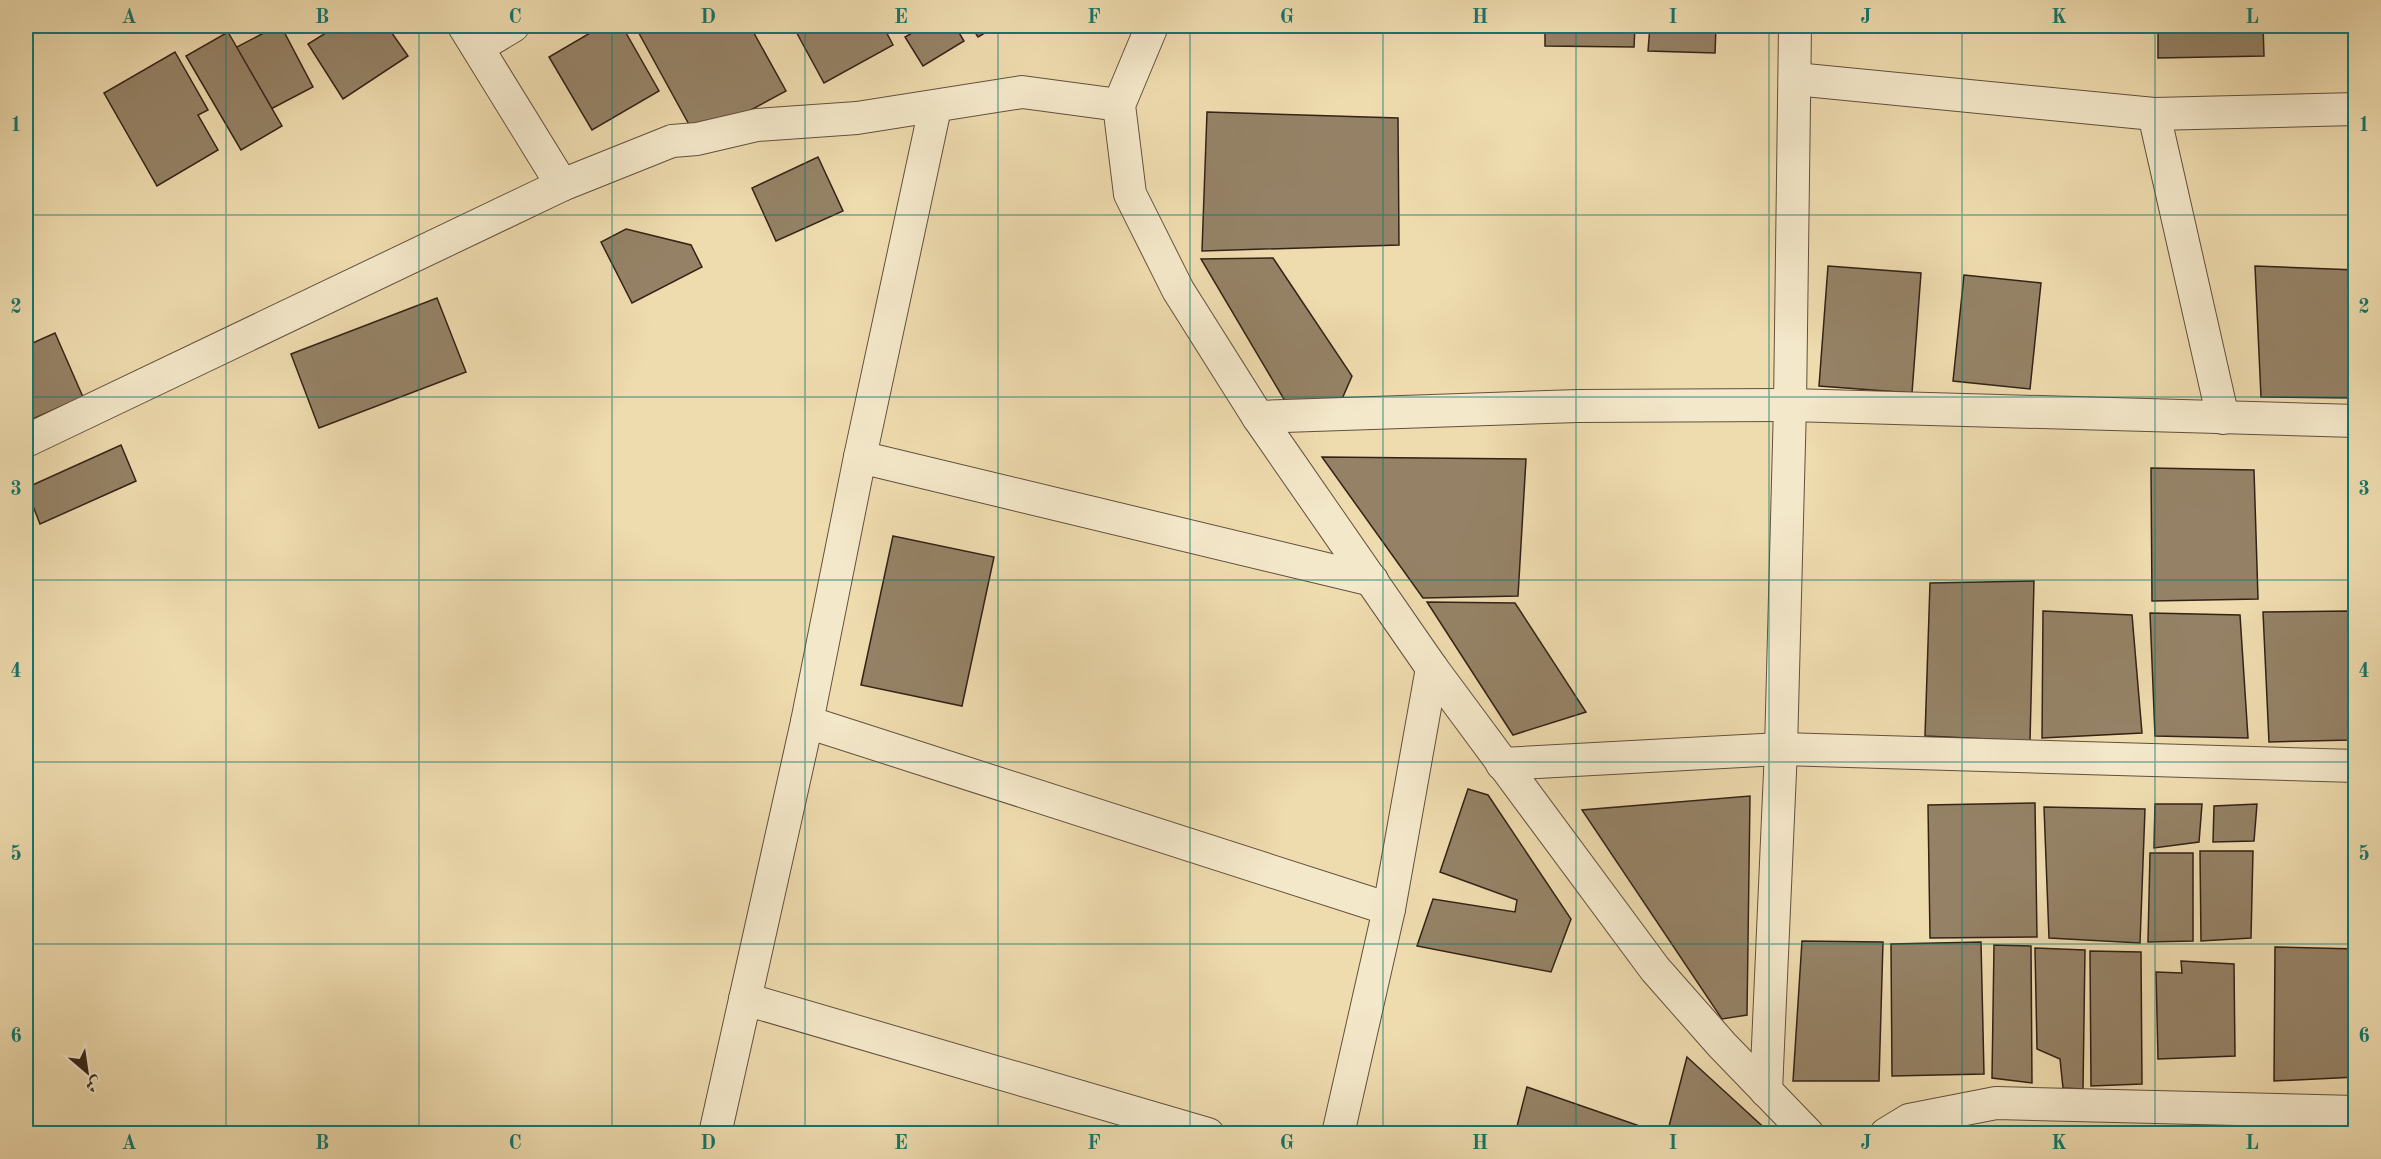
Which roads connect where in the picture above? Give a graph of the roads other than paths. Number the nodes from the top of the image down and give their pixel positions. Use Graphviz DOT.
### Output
graph roads {
  1 [pos="513,26"];
  2 [pos="1152,26"];
  3 [pos="1795,26"];
  4 [pos="471,36"];
  5 [pos="1795,79"];
  6 [pos="1119,105"];
  7 [pos="935,108"];
  8 [pos="2355,109"];
  9 [pos="2154,114"];
  10 [pos="562,185"];
  11 [pos="1790,405"];
  12 [pos="1258,417"];
  13 [pos="2223,418"];
  14 [pos="2355,421"];
  15 [pos="26,441"];
  16 [pos="860,457"];
  17 [pos="1372,580"];
  18 [pos="1432,668"];
  19 [pos="807,722"];
  20 [pos="1781,749"];
  21 [pos="1502,764"];
  22 [pos="2355,766"];
  23 [pos="1389,909"];
  24 [pos="745,999"];
  25 [pos="1766,1091"];
  26 [pos="2355,1112"];
  27 [pos="2207,1121"];
  28 [pos="715,1134"];
  29 [pos="1208,1134"];
  30 [pos="1338,1134"];
  31 [pos="1808,1134"];
  32 [pos="1886,1134"];
  1 -- 4 [label="street"];
  2 -- 6 [label="street"];
  3 -- 5 [label="street"];
  4 -- 10 [label="street"];
  5 -- 9 [label="street"];
  5 -- 11 [label="street"];
  6 -- 7 [label="street"];
  6 -- 12 [label="street"];
  7 -- 10 [label="street"];
  7 -- 16 [label="street"];
  8 -- 9 [label="street"];
  9 -- 13 [label="street"];
  10 -- 15 [label="street"];
  11 -- 12 [label="street"];
  11 -- 13 [label="street"];
  11 -- 20 [label="street"];
  12 -- 17 [label="street"];
  13 -- 14 [label="street"];
  16 -- 17 [label="street"];
  16 -- 19 [label="street"];
  17 -- 18 [label="street"];
  18 -- 21 [label="street"];
  18 -- 23 [label="street"];
  19 -- 23 [label="street"];
  19 -- 24 [label="street"];
  20 -- 21 [label="street"];
  20 -- 22 [label="street"];
  20 -- 25 [label="street"];
  21 -- 25 [label="street"];
  23 -- 30 [label="street"];
  24 -- 28 [label="street"];
  24 -- 29 [label="street"];
  25 -- 31 [label="street"];
  26 -- 27 [label="street"];
  27 -- 32 [label="street"];
}
